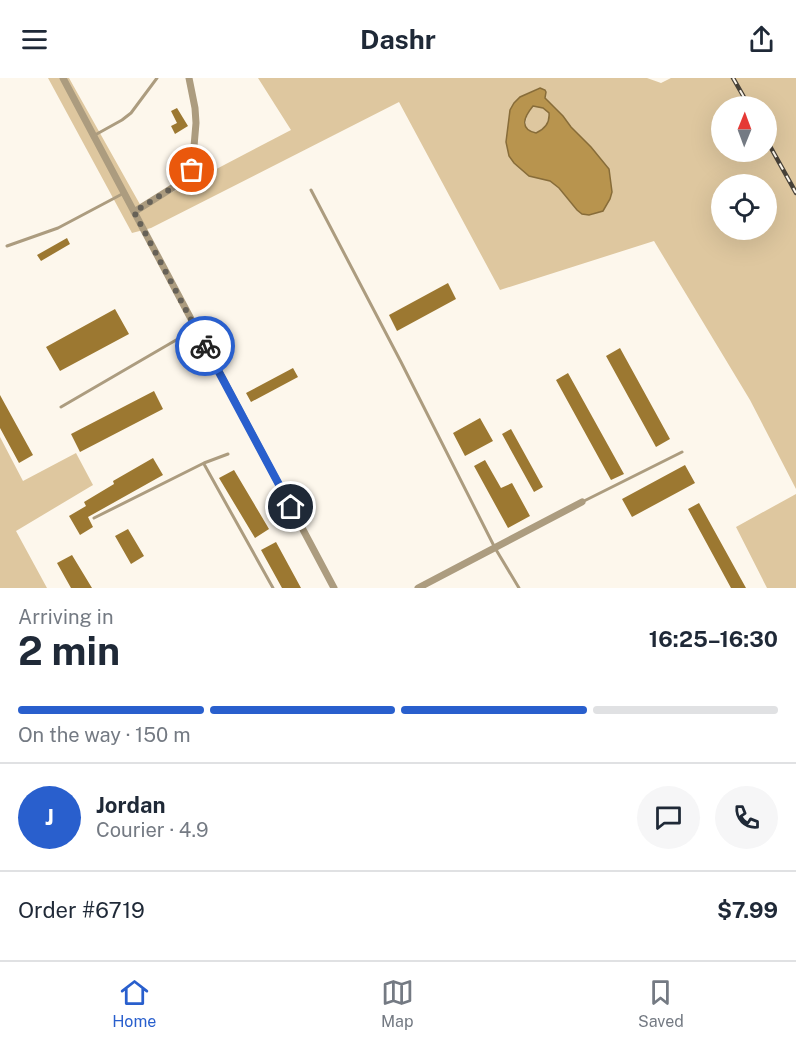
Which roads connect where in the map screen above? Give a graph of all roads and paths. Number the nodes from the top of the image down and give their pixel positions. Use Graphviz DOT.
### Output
graph roads {
  1 [pos="63,78"];
  2 [pos="157,78"];
  3 [pos="189,78"];
  4 [pos="93,135"];
  5 [pos="311,190"];
  6 [pos="124,193"];
  7 [pos="134,212"];
  8 [pos="7,246"];
  9 [pos="196,329"];
  10 [pos="62,407"];
  11 [pos="681,452"];
  12 [pos="228,454"];
  13 [pos="204,463"];
  14 [pos="582,502"];
  15 [pos="94,518"];
  16 [pos="495,548"];
  17 [pos="273,588"];
  18 [pos="334,588"];
  19 [pos="418,588"];
  20 [pos="519,588"];
  1 -- 4 [label="street"];
  2 -- 4 [label="lane"];
  3 -- 7 [label="street"];
  4 -- 6 [label="street"];
  5 -- 16 [label="lane"];
  6 -- 7 [label="street"];
  6 -- 8 [label="lane"];
  7 -- 9 [label="street"];
  9 -- 10 [label="lane"];
  9 -- 18 [label="street"];
  11 -- 14 [label="lane"];
  12 -- 13 [label="lane"];
  13 -- 15 [label="lane"];
  13 -- 17 [label="lane"];
  14 -- 16 [label="street"];
  16 -- 19 [label="street"];
  16 -- 20 [label="lane"];
}
